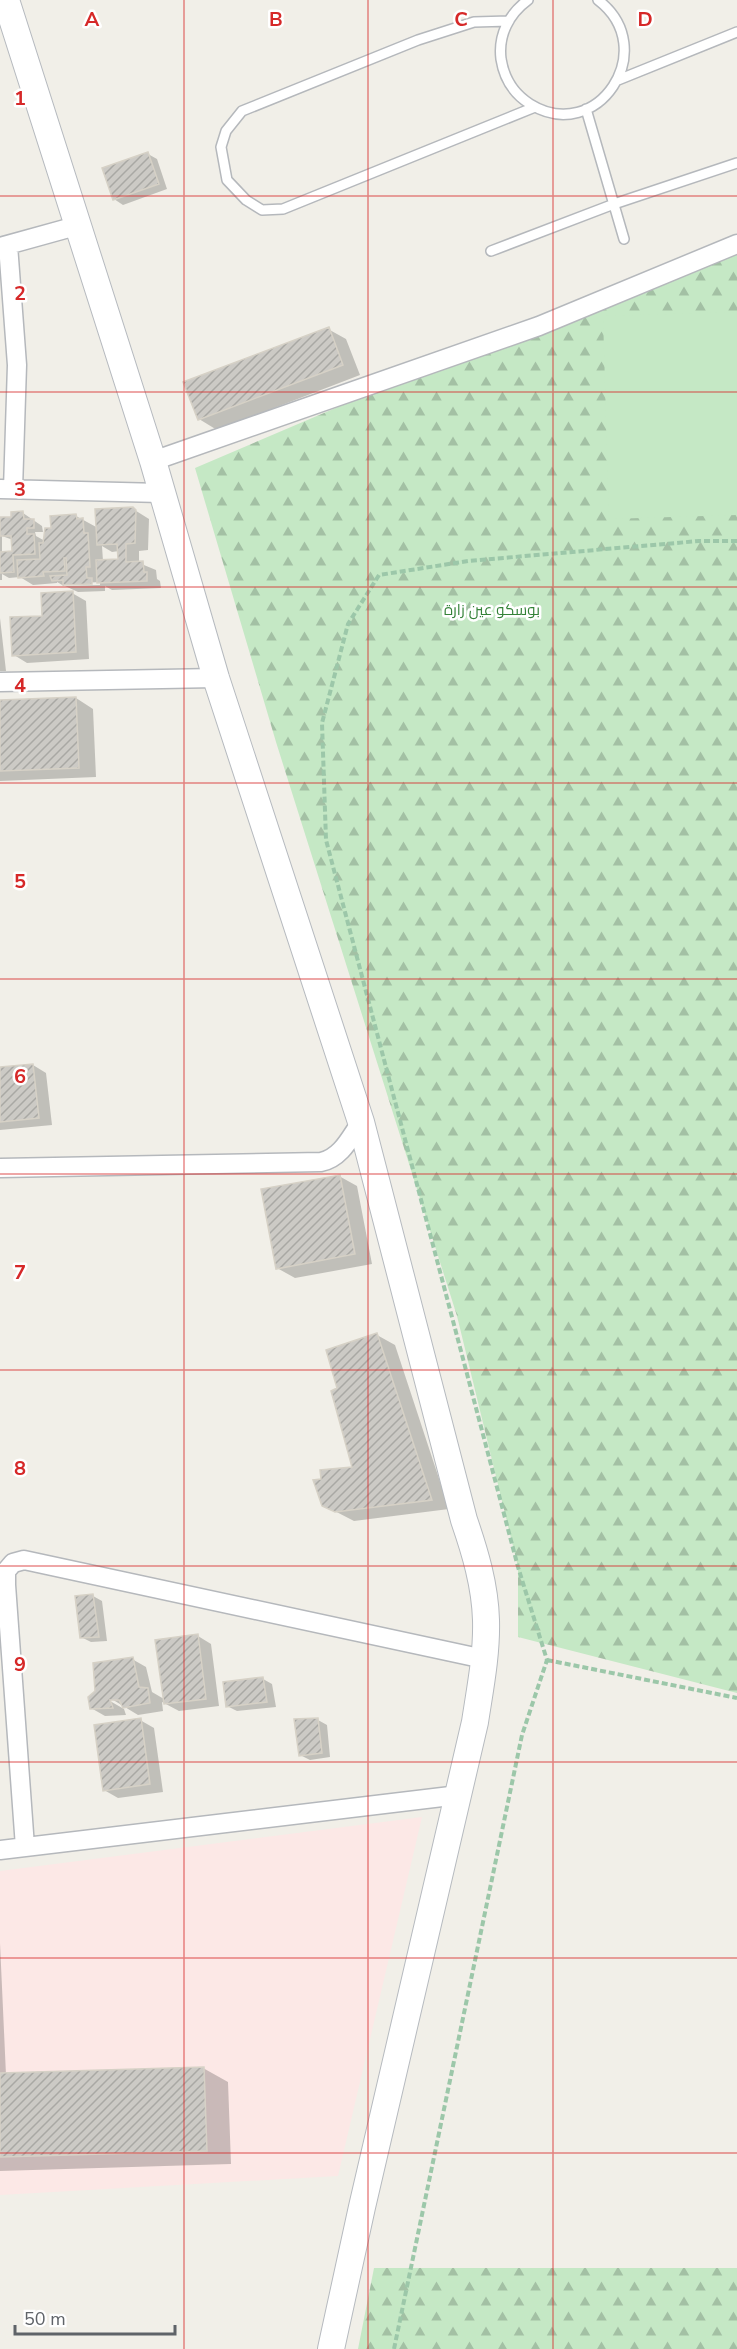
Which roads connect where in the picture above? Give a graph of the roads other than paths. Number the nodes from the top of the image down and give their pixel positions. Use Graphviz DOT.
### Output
graph roads {
  1 [pos="6,0"];
  2 [pos="528,0"];
  3 [pos="598,0"];
  4 [pos="509,21"];
  5 [pos="737,32"];
  6 [pos="618,80"];
  7 [pos="535,107"];
  8 [pos="586,109"];
  9 [pos="737,163"];
  10 [pos="614,204"];
  11 [pos="76,226"];
  12 [pos="624,239"];
  13 [pos="737,244"];
  14 [pos="4,246"];
  15 [pos="491,251"];
  16 [pos="153,461"];
  17 [pos="6,489"];
  18 [pos="161,493"];
  19 [pos="216,678"];
  20 [pos="0,682"];
  21 [pos="361,1122"];
  22 [pos="0,1168"];
  23 [pos="484,1659"];
  24 [pos="459,1794"];
  25 [pos="25,1847"];
  26 [pos="0,1851"];
  27 [pos="331,2349"];
  1 -- 11 [label="main road"];
  2 -- 4 [label="lane"];
  3 -- 6 [label="lane"];
  4 -- 7 [label="lane"];
  4 -- 7 [label="lane"];
  5 -- 6 [label="lane"];
  6 -- 8 [label="lane"];
  7 -- 8 [label="lane"];
  8 -- 10 [label="lane"];
  9 -- 10 [label="lane"];
  10 -- 12 [label="lane"];
  10 -- 15 [label="lane"];
  11 -- 14 [label="street"];
  11 -- 16 [label="main road"];
  13 -- 16 [label="street"];
  14 -- 17 [label="street"];
  16 -- 18 [label="main road"];
  17 -- 18 [label="street"];
  18 -- 19 [label="main road"];
  19 -- 20 [label="street"];
  19 -- 21 [label="main road"];
  21 -- 22 [label="street"];
  21 -- 23 [label="main road"];
  23 -- 24 [label="main road"];
  23 -- 25 [label="street"];
  24 -- 25 [label="street"];
  24 -- 27 [label="main road"];
  25 -- 26 [label="street"];
}
